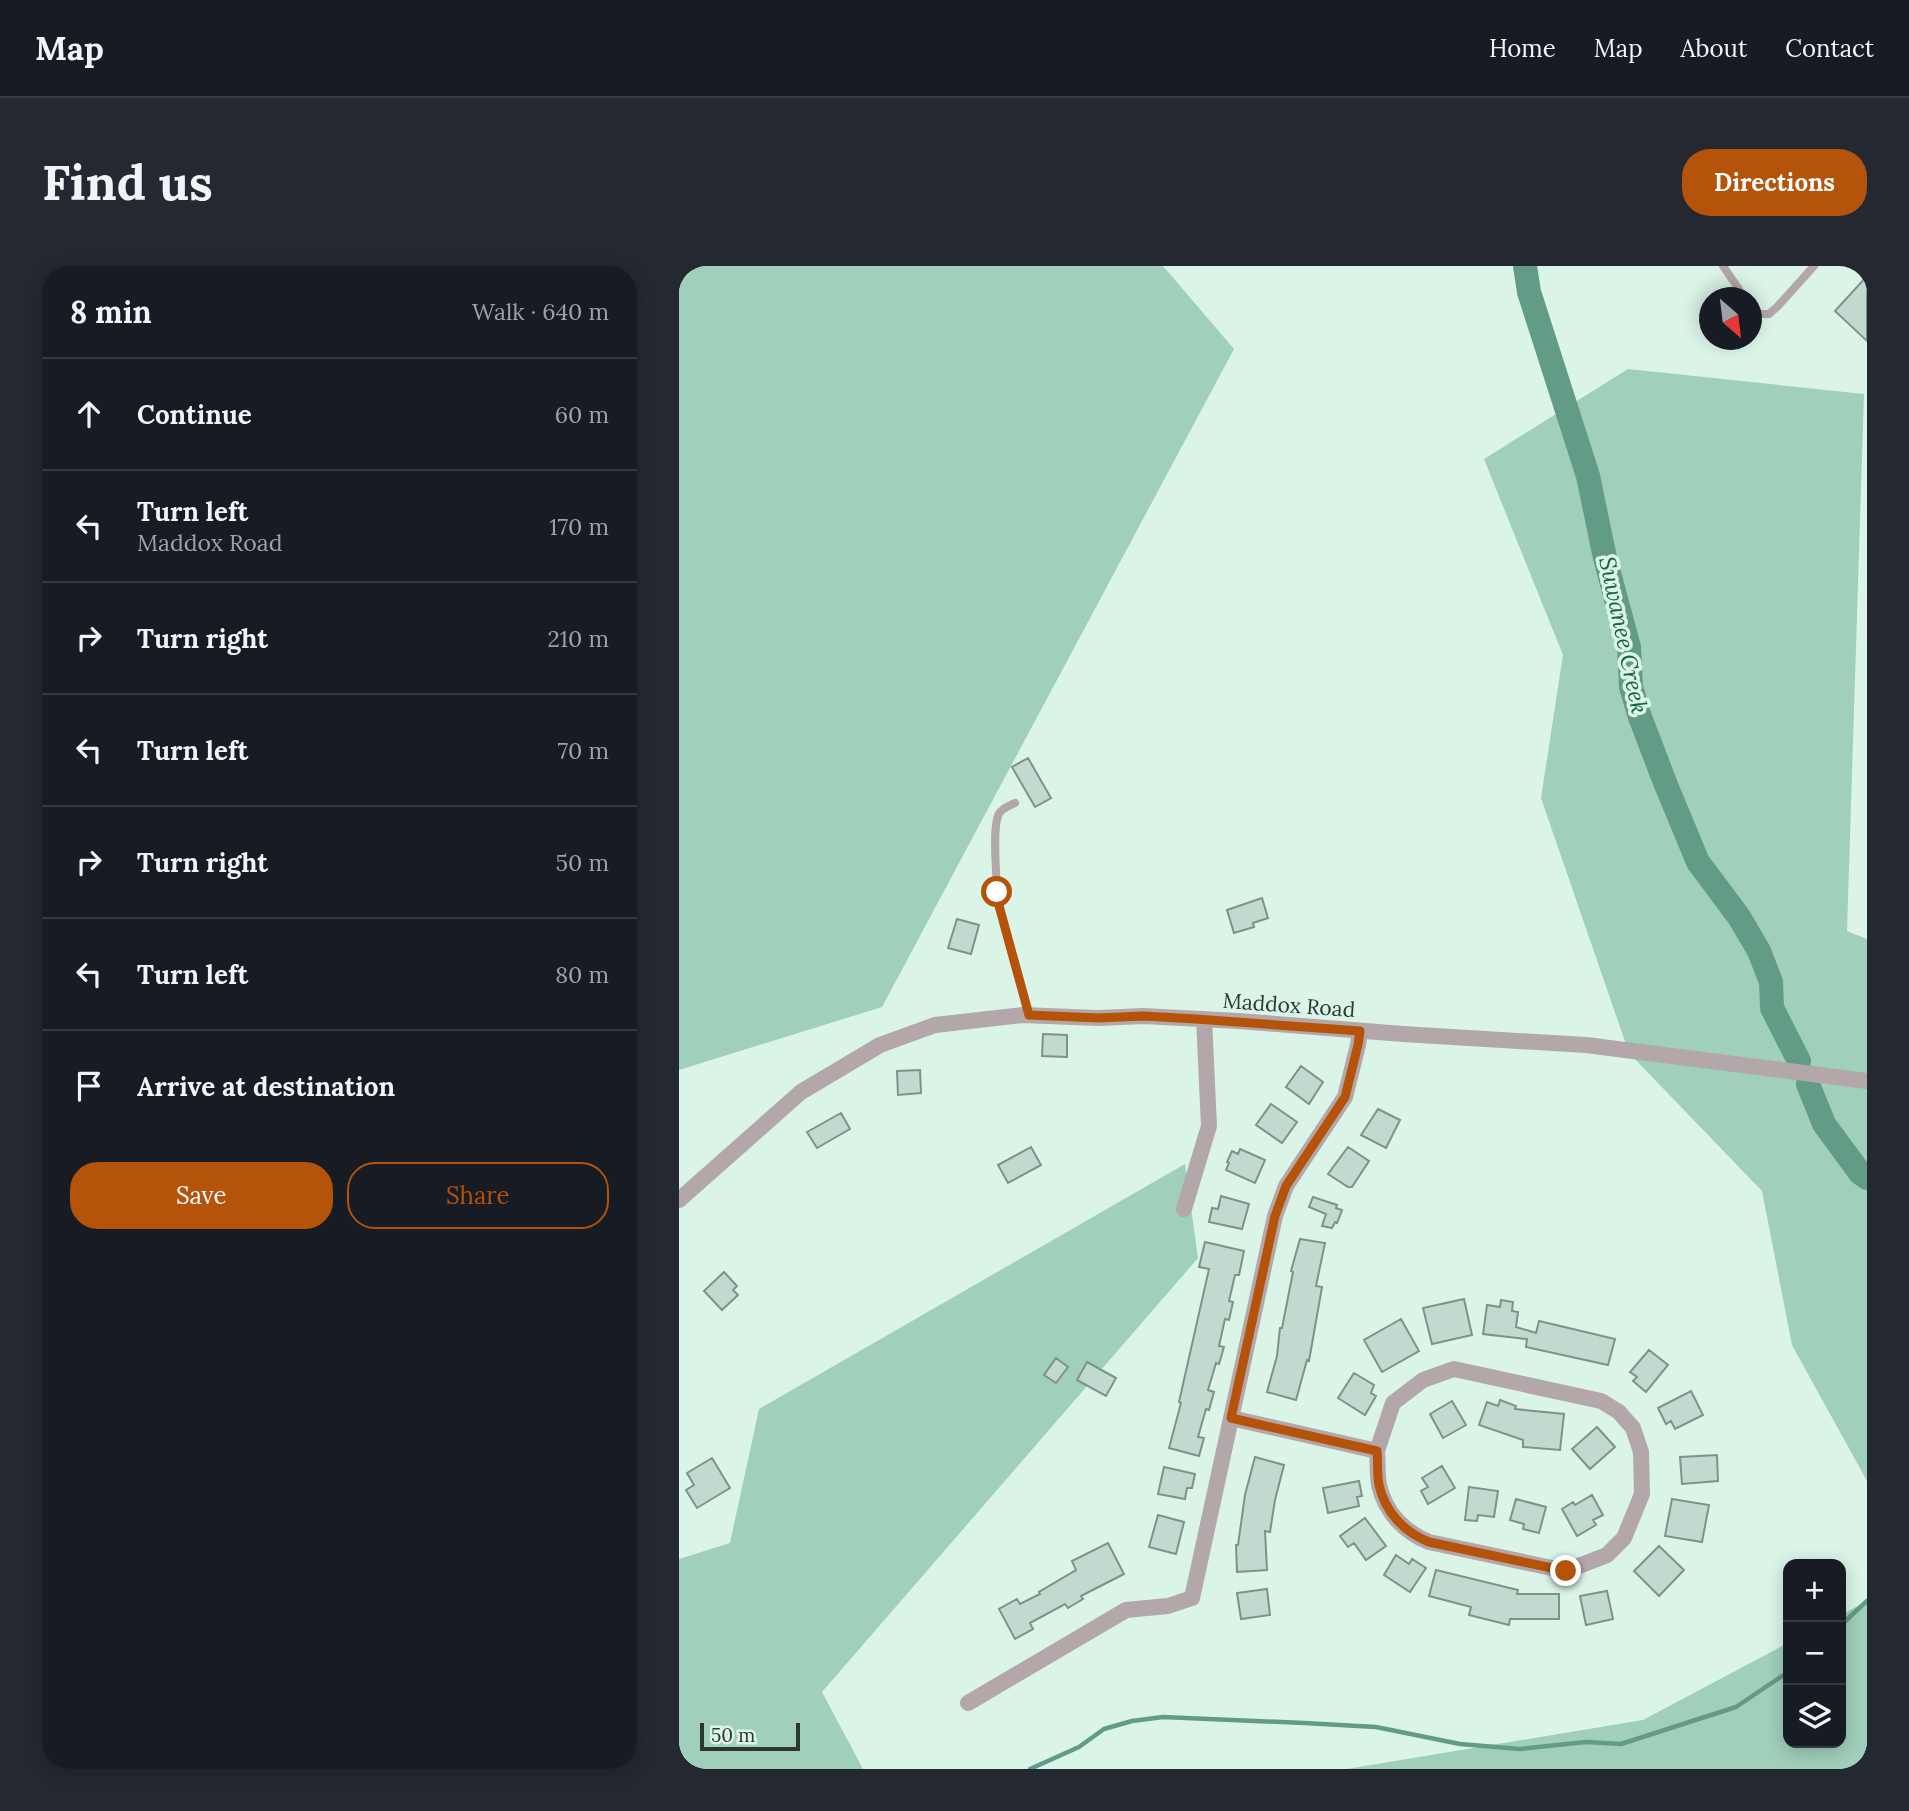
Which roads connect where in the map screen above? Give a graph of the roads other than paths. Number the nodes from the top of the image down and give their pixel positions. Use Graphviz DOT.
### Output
graph roads {
  1 [pos="1723,266"];
  2 [pos="1814,266"];
  3 [pos="1737,287"];
  4 [pos="1762,314"];
  5 [pos="1015,803"];
  6 [pos="1029,1015"];
  7 [pos="1204,1019"];
  8 [pos="1360,1031"];
  9 [pos="1867,1081"];
  10 [pos="679,1200"];
  11 [pos="1184,1209"];
  12 [pos="1231,1418"];
  13 [pos="1377,1451"];
  14 [pos="968,1703"];
  1 -- 3 [label="lane"];
  2 -- 4 [label="lane"];
  5 -- 6 [label="lane"];
  6 -- 7 [label="street, Maddox Road"];
  6 -- 10 [label="street, Maddox Road"];
  7 -- 8 [label="street, Maddox Road"];
  7 -- 11 [label="street"];
  8 -- 9 [label="street, Maddox Road"];
  8 -- 12 [label="street"];
  12 -- 13 [label="street"];
  12 -- 14 [label="street"];
  13 -- 13 [label="street"];
}
